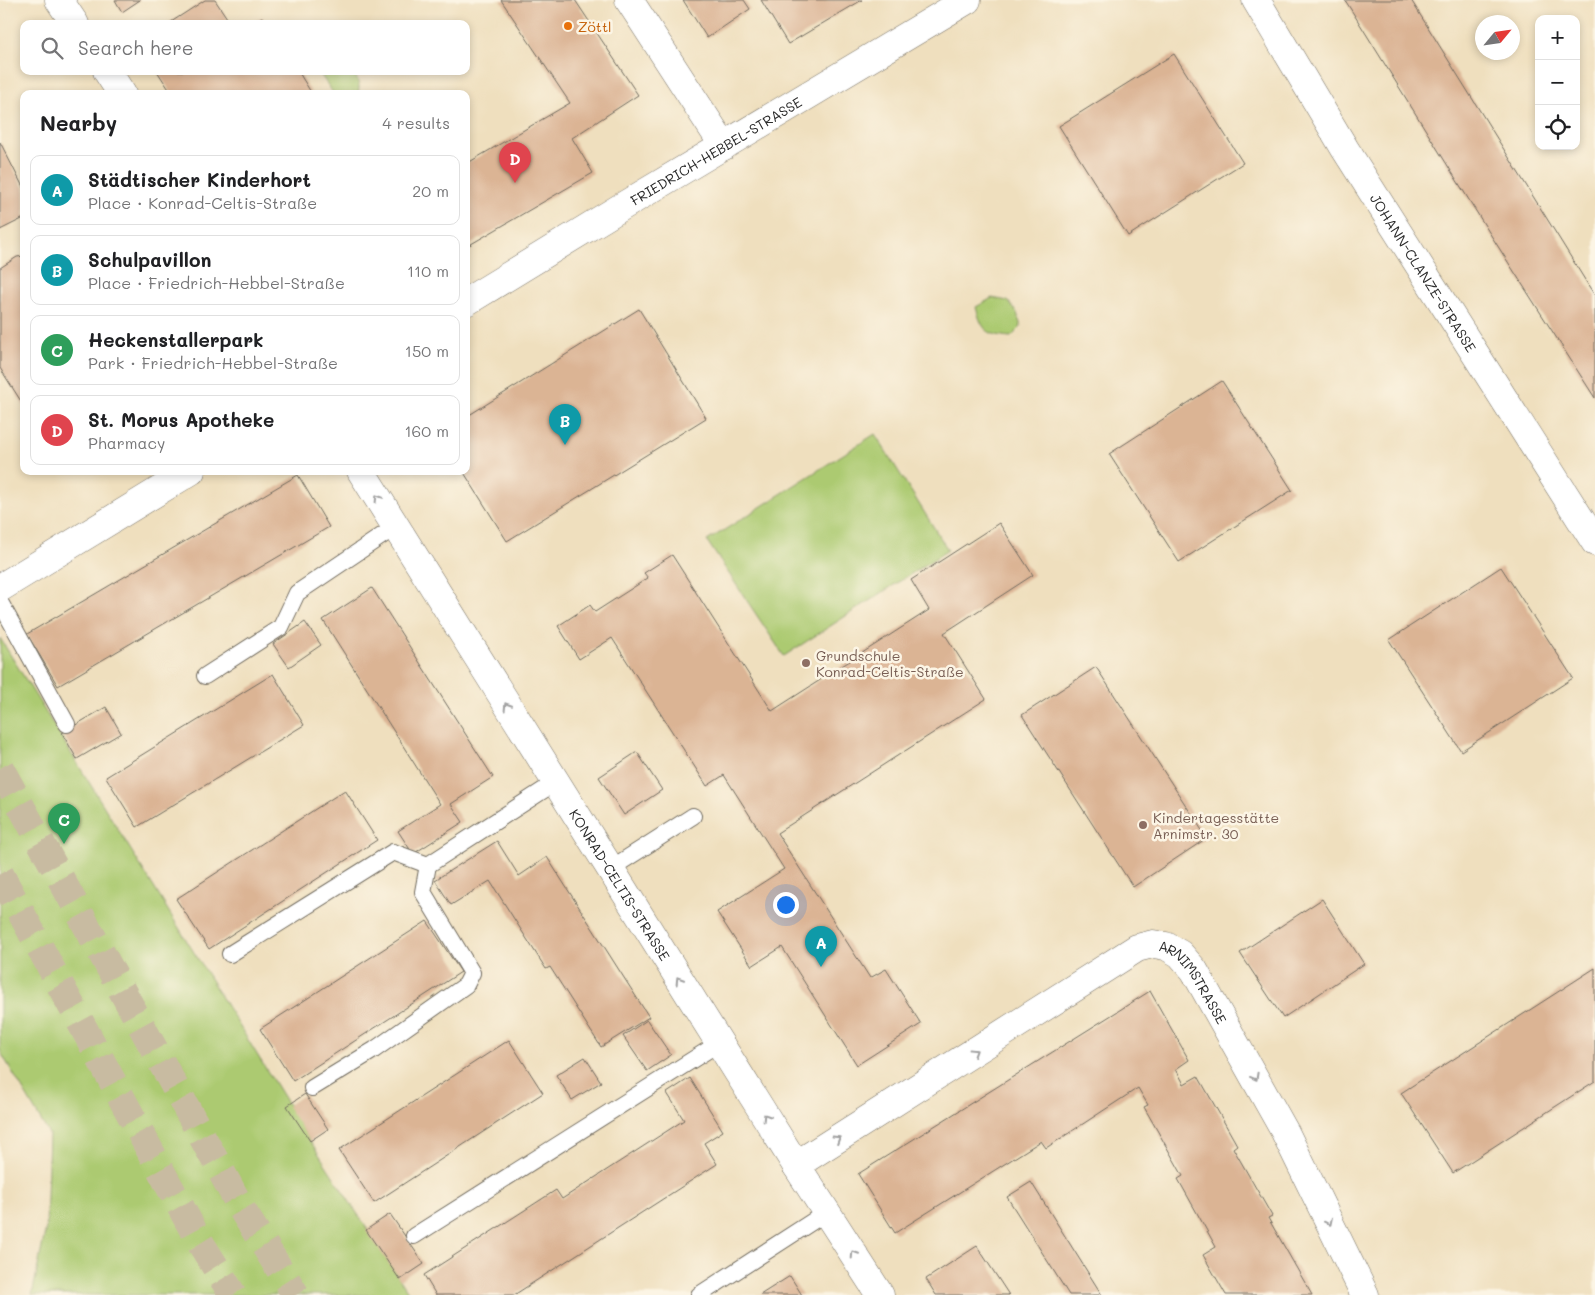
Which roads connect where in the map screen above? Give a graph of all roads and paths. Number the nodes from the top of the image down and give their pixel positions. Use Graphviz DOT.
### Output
graph roads {
  1 [pos="59,0"];
  2 [pos="629,0"];
  3 [pos="967,0"];
  4 [pos="1256,0"];
  5 [pos="72,20"];
  6 [pos="110,75"];
  7 [pos="119,90"];
  8 [pos="724,146"];
  9 [pos="470,300"];
  10 [pos="184,475"];
  11 [pos="363,475"];
  12 [pos="395,527"];
  13 [pos="1595,542"];
  14 [pos="0,588"];
  15 [pos="0,602"];
  16 [pos="206,676"];
  17 [pos="67,724"];
  18 [pos="556,782"];
  19 [pos="693,816"];
  20 [pos="428,865"];
  21 [pos="610,869"];
  22 [pos="230,954"];
  23 [pos="719,1043"];
  24 [pos="312,1088"];
  25 [pos="796,1165"];
  26 [pos="827,1212"];
  27 [pos="414,1236"];
  28 [pos="699,1295"];
  29 [pos="880,1295"];
  30 [pos="1365,1295"];
  1 -- 5 [label="street"];
  2 -- 8 [label="street"];
  3 -- 8 [label="street, FRIEDRICH-HEBBEL-STRASSE"];
  4 -- 13 [label="street, JOHANN-CLANZE-STRASSE"];
  6 -- 7 [label="street"];
  8 -- 9 [label="street, FRIEDRICH-HEBBEL-STRASSE"];
  10 -- 14 [label="street"];
  12 -- 11 [label="street, KONRAD-CELTIS-STRASSE, one-way"];
  12 -- 16 [label="lane"];
  18 -- 12 [label="street, KONRAD-CELTIS-STRASSE, one-way"];
  15 -- 17 [label="lane"];
  18 -- 20 [label="lane"];
  18 -- 21 [label="street, KONRAD-CELTIS-STRASSE"];
  19 -- 21 [label="lane"];
  20 -- 22 [label="lane"];
  20 -- 24 [label="lane"];
  23 -- 21 [label="street, KONRAD-CELTIS-STRASSE, one-way"];
  25 -- 23 [label="street, KONRAD-CELTIS-STRASSE, one-way"];
  23 -- 27 [label="lane"];
  25 -- 26 [label="street, KONRAD-CELTIS-STRASSE"];
  25 -- 30 [label="street, ARNIMSTRASSE, one-way"];
  26 -- 28 [label="lane"];
  29 -- 26 [label="street, KONRAD-CELTIS-STRASSE, one-way"];
}
